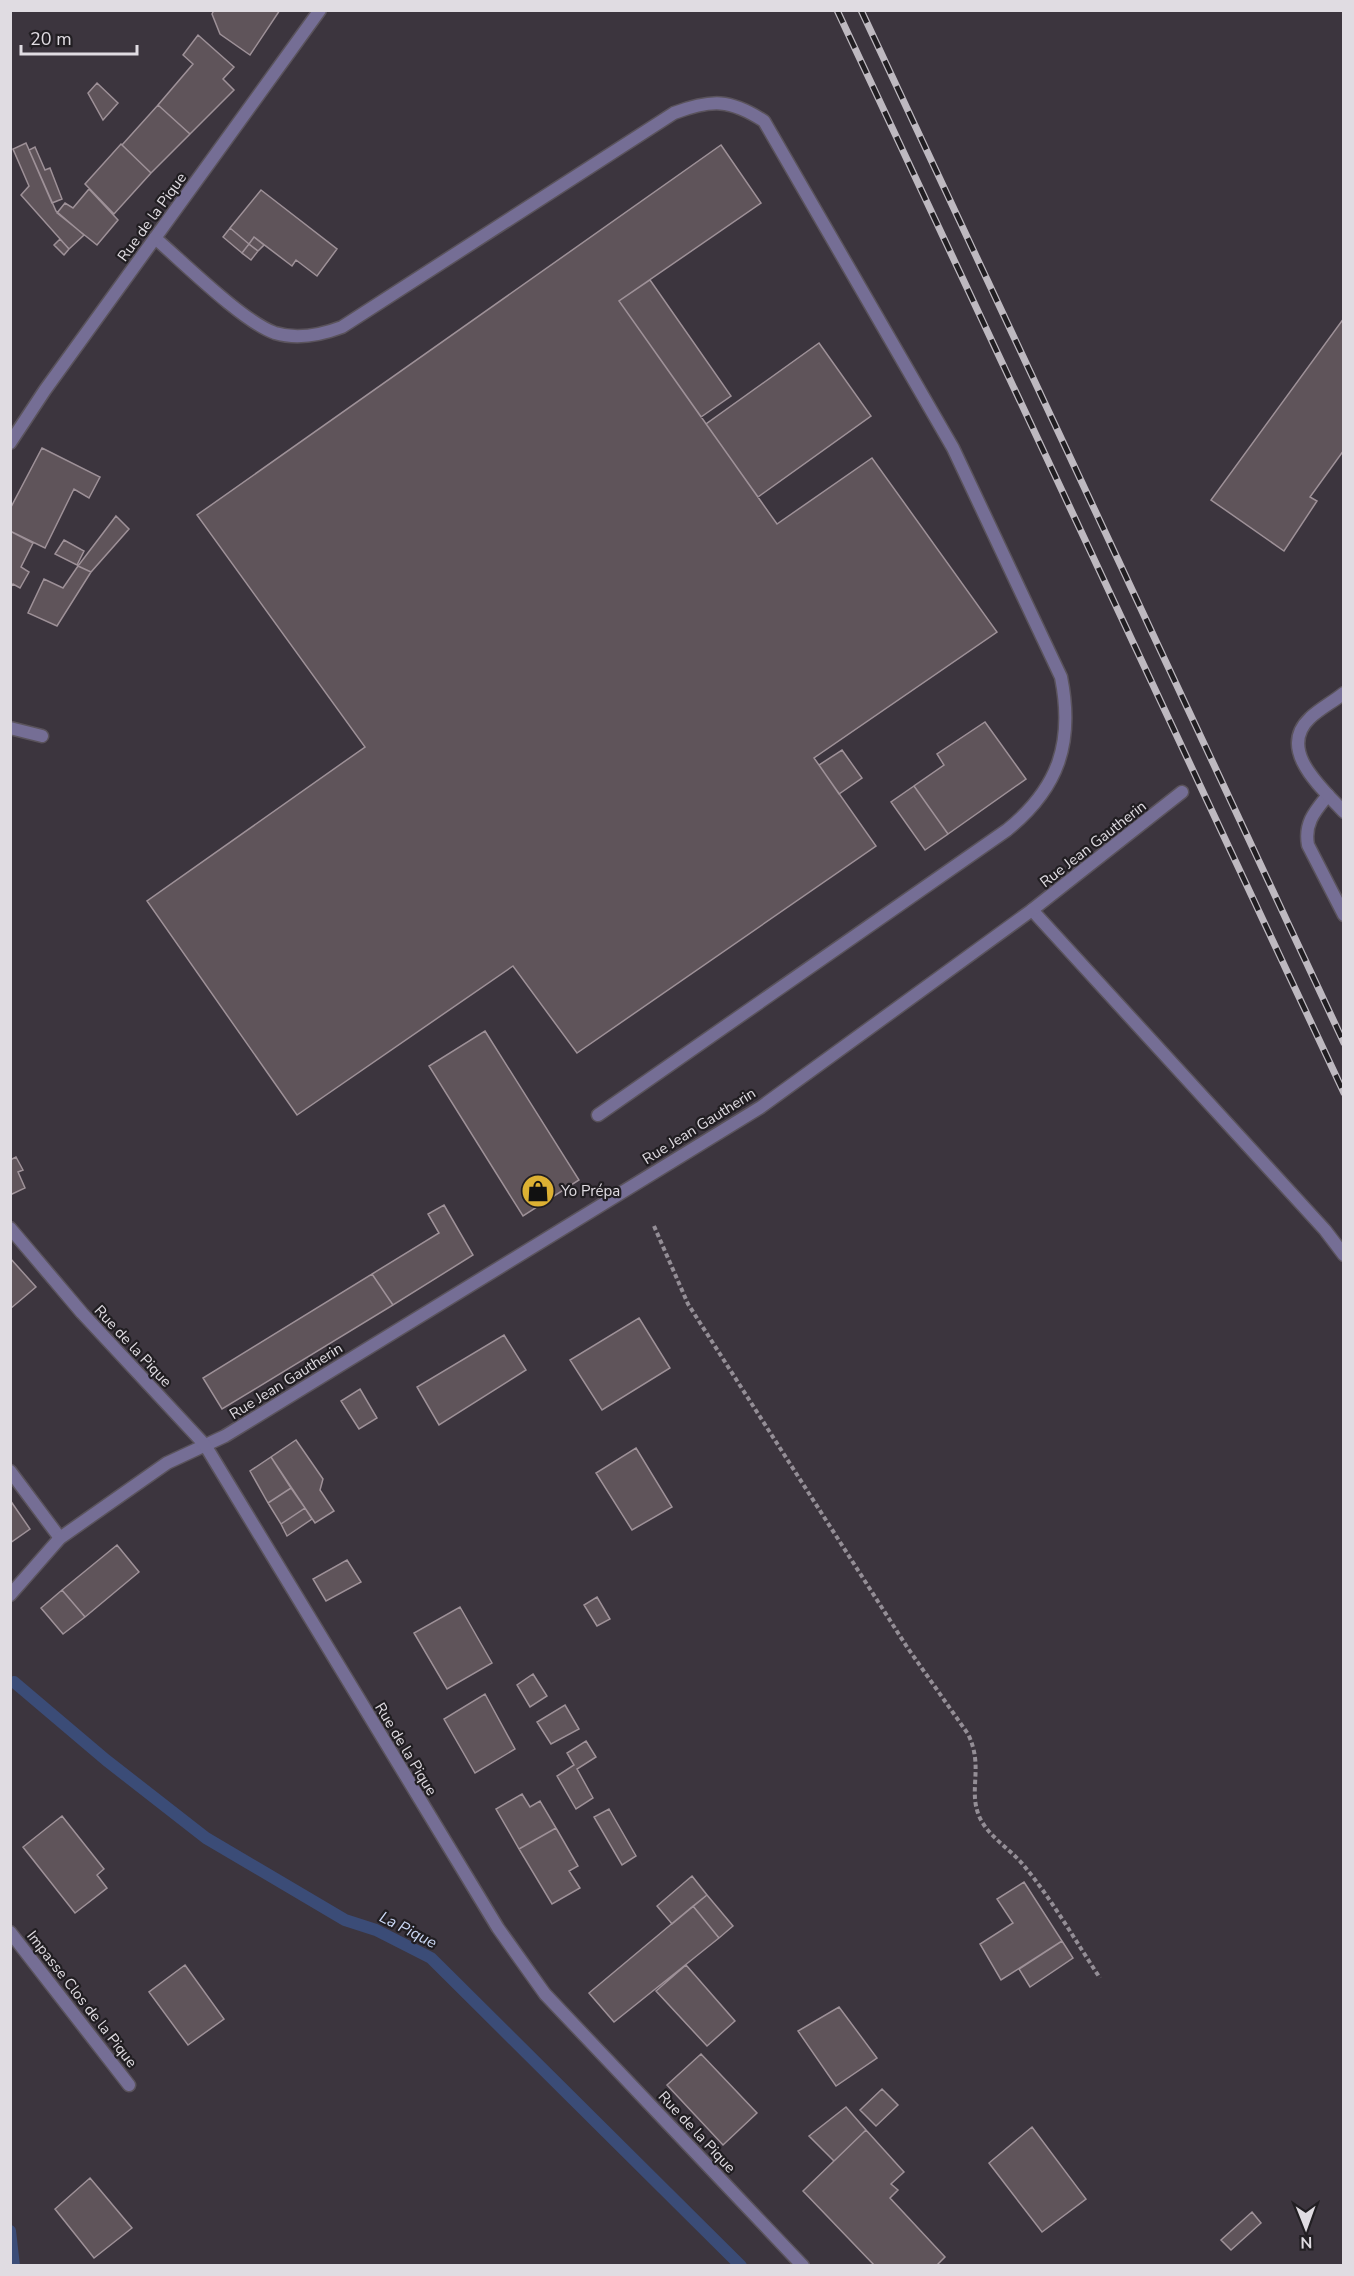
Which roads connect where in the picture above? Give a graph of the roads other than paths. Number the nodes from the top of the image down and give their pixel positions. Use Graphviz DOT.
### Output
graph roads {
  1 [pos="320,10"];
  2 [pos="155,238"];
  3 [pos="10,443"];
  4 [pos="1344,693"];
  5 [pos="10,728"];
  6 [pos="42,736"];
  7 [pos="1182,792"];
  8 [pos="1328,795"];
  9 [pos="1344,812"];
  10 [pos="1032,910"];
  11 [pos="1344,915"];
  12 [pos="598,1115"];
  13 [pos="10,1228"];
  14 [pos="1344,1255"];
  15 [pos="205,1445"];
  16 [pos="10,1471"];
  17 [pos="60,1538"];
  18 [pos="10,1595"];
  19 [pos="10,1932"];
  20 [pos="129,2085"];
  21 [pos="802,2265"];
  1 -- 2 [label="street, Rue de la Pique"];
  2 -- 3 [label="street, Rue de la Pique"];
  2 -- 12 [label="street"];
  4 -- 8 [label="street"];
  5 -- 6 [label="street"];
  7 -- 10 [label="street, Rue Jean Gautherin"];
  8 -- 9 [label="street"];
  8 -- 11 [label="street"];
  10 -- 14 [label="street"];
  10 -- 15 [label="street, Rue Jean Gautherin"];
  13 -- 15 [label="street, Rue de la Pique"];
  15 -- 17 [label="street"];
  15 -- 21 [label="street, Rue de la Pique"];
  16 -- 17 [label="street"];
  17 -- 18 [label="street"];
  19 -- 20 [label="street, Impasse Clos de la Pique"];
}
